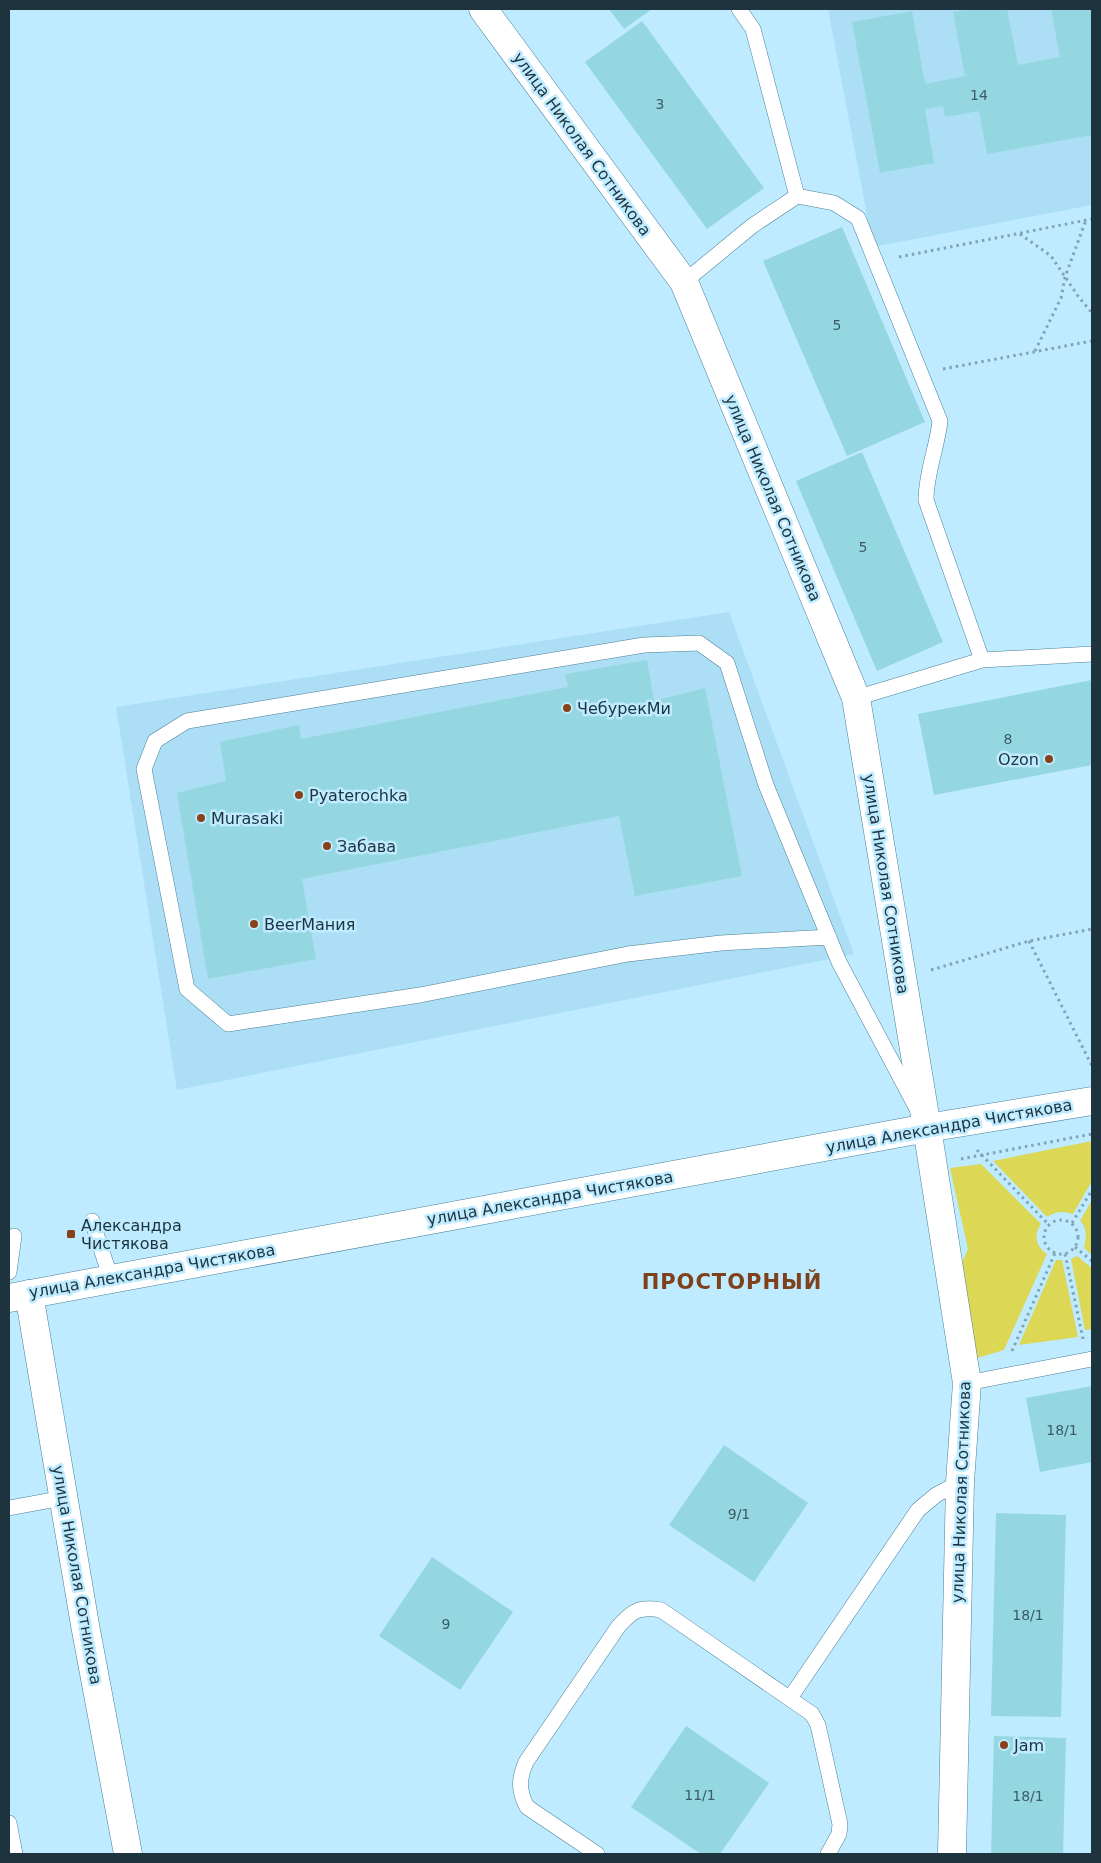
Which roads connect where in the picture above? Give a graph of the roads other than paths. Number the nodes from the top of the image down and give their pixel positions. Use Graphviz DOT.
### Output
graph roads {
  1 [pos="483,9"];
  2 [pos="739,9"];
  3 [pos="797,196"];
  4 [pos="684,282"];
  5 [pos="1092,654"];
  6 [pos="982,660"];
  7 [pos="856,698"];
  8 [pos="829,937"];
  9 [pos="1092,1101"];
  10 [pos="940,1126"];
  11 [pos="92,1221"];
  12 [pos="14,1236"];
  13 [pos="9,1272"];
  14 [pos="111,1279"];
  15 [pos="19,1296"];
  16 [pos="1090,1359"];
  17 [pos="967,1383"];
  18 [pos="960,1482"];
  19 [pos="63,1498"];
  20 [pos="9,1508"];
  21 [pos="790,1698"];
  22 [pos="9,1823"];
  23 [pos="15,1854"];
  24 [pos="128,1854"];
  25 [pos="597,1854"];
  26 [pos="828,1854"];
  27 [pos="952,1854"];
  1 -- 4 [label="street, улица Николая Сотникова"];
  2 -- 3 [label="lane"];
  3 -- 4 [label="lane"];
  3 -- 6 [label="lane"];
  4 -- 7 [label="street, улица Николая Сотникова"];
  5 -- 6 [label="lane"];
  6 -- 7 [label="lane"];
  7 -- 10 [label="street, улица Николая Сотникова"];
  8 -- 8 [label="lane"];
  8 -- 10 [label="lane"];
  9 -- 10 [label="street, улица Александра Чистякова"];
  10 -- 14 [label="street, улица Александра Чистякова"];
  10 -- 17 [label="street, улица Николая Сотникова"];
  11 -- 14 [label="lane"];
  12 -- 13 [label="lane"];
  14 -- 15 [label="street, улица Александра Чистякова"];
  15 -- 19 [label="street, улица Николая Сотникова"];
  16 -- 17 [label="lane"];
  17 -- 18 [label="street, улица Николая Сотникова"];
  18 -- 21 [label="lane"];
  18 -- 27 [label="street, улица Николая Сотникова"];
  19 -- 20 [label="lane"];
  19 -- 24 [label="street, улица Николая Сотникова"];
  21 -- 25 [label="lane"];
  21 -- 26 [label="lane"];
  22 -- 23 [label="lane"];
}
